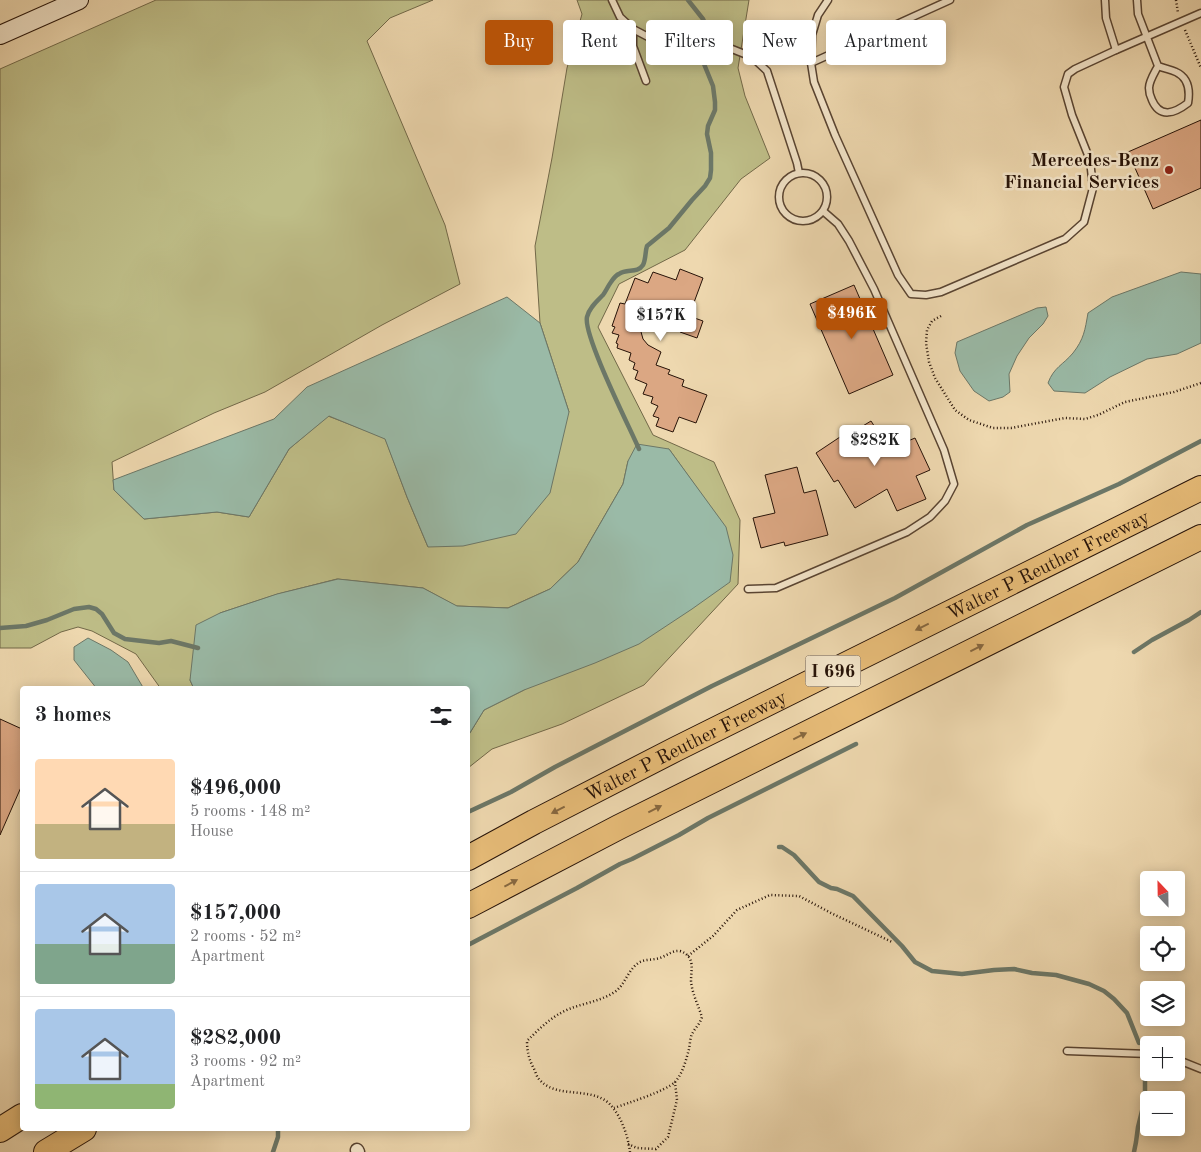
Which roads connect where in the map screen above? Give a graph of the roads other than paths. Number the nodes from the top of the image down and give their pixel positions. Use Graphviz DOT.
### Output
graph roads {
  1 [pos="79,0"];
  2 [pos="612,0"];
  3 [pos="828,0"];
  4 [pos="950,0"];
  5 [pos="1105,0"];
  6 [pos="1137,0"];
  7 [pos="1201,14"];
  8 [pos="623,20"];
  9 [pos="816,22"];
  10 [pos="636,31"];
  11 [pos="0,35"];
  12 [pos="1147,36"];
  13 [pos="1116,50"];
  14 [pos="636,54"];
  15 [pos="816,61"];
  16 [pos="811,65"];
  17 [pos="1158,66"];
  18 [pos="646,81"];
  19 [pos="800,173"];
  20 [pos="823,211"];
  21 [pos="1201,488"];
  22 [pos="1201,537"];
  23 [pos="748,589"];
  24 [pos="470,857"];
  25 [pos="470,905"];
  26 [pos="1067,1051"];
  27 [pos="1140,1054"];
  28 [pos="1185,1063"];
  29 [pos="1201,1069"];
  30 [pos="20,1117"];
  31 [pos="0,1130"];
  32 [pos="81,1131"];
  33 [pos="46,1152"];
  1 -- 11 [label="main road"];
  2 -- 8 [label="lane"];
  3 -- 9 [label="lane"];
  4 -- 15 [label="lane"];
  5 -- 13 [label="lane"];
  6 -- 12 [label="lane"];
  7 -- 12 [label="lane"];
  10 -- 19 [label="lane"];
  12 -- 13 [label="lane"];
  12 -- 17 [label="lane"];
  13 -- 16 [label="lane"];
  14 -- 18 [label="lane"];
  17 -- 17 [label="lane"];
  19 -- 20 [label="lane"];
  19 -- 20 [label="lane"];
  20 -- 23 [label="lane"];
  21 -- 24 [label="highway, Walter P Reuther Freeway / I 696, one-way"];
  25 -- 22 [label="highway, I 696, one-way"];
  26 -- 27 [label="lane"];
  28 -- 29 [label="lane"];
  30 -- 31 [label="highway"];
  32 -- 33 [label="highway"];
}
